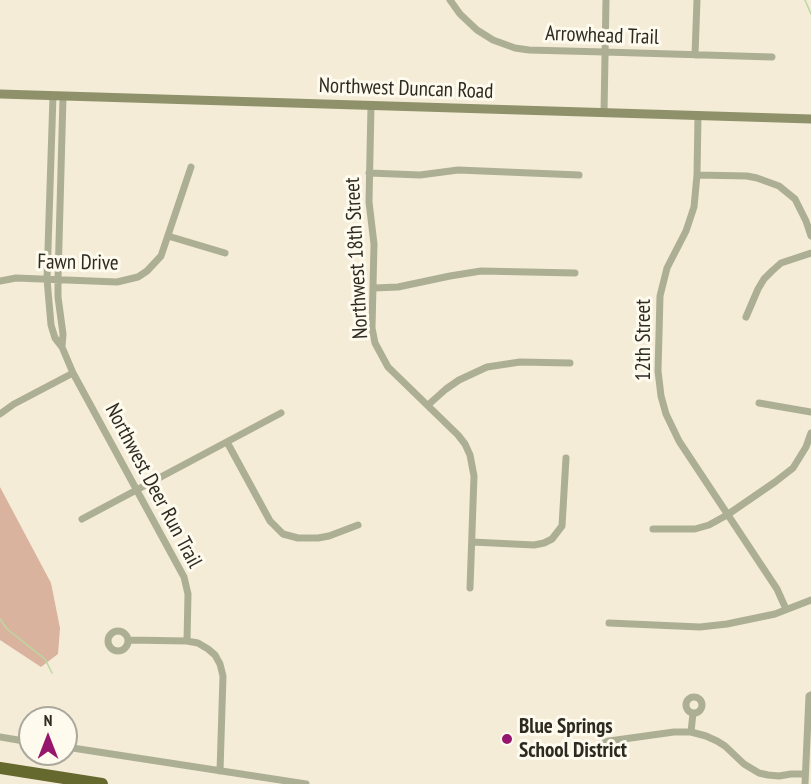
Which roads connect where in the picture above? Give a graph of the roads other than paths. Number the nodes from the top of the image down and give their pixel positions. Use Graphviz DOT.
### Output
graph roads {
  1 [pos="450,0"];
  2 [pos="606,0"];
  3 [pos="697,0"];
  4 [pos="604,52"];
  5 [pos="695,55"];
  6 [pos="772,57"];
  7 [pos="0,94"];
  8 [pos="53,96"];
  9 [pos="63,97"];
  10 [pos="371,106"];
  11 [pos="604,112"];
  12 [pos="698,116"];
  13 [pos="811,119"];
  14 [pos="191,167"];
  15 [pos="369,173"];
  16 [pos="579,175"];
  17 [pos="697,175"];
  18 [pos="50,191"];
  19 [pos="60,191"];
  20 [pos="168,236"];
  21 [pos="811,236"];
  22 [pos="225,253"];
  23 [pos="811,253"];
  24 [pos="575,273"];
  25 [pos="47,279"];
  26 [pos="58,279"];
  27 [pos="0,281"];
  28 [pos="374,288"];
  29 [pos="746,317"];
  30 [pos="62,347"];
  31 [pos="570,363"];
  32 [pos="73,373"];
  33 [pos="759,403"];
  34 [pos="428,405"];
  35 [pos="811,412"];
  36 [pos="281,413"];
  37 [pos="0,414"];
  38 [pos="811,433"];
  39 [pos="227,442"];
  40 [pos="566,458"];
  41 [pos="137,490"];
  42 [pos="727,515"];
  43 [pos="82,519"];
  44 [pos="358,525"];
  45 [pos="653,529"];
  46 [pos="472,542"];
  47 [pos="470,588"];
  48 [pos="811,600"];
  49 [pos="786,609"];
  50 [pos="609,623"];
  51 [pos="128,640"];
  52 [pos="187,641"];
  53 [pos="810,695"];
  54 [pos="693,712"];
  55 [pos="691,732"];
  56 [pos="0,737"];
  57 [pos="18,740"];
  58 [pos="602,742"];
  59 [pos="78,749"];
  60 [pos="0,768"];
  61 [pos="220,771"];
  62 [pos="805,774"];
  63 [pos="102,784"];
  64 [pos="306,784"];
  65 [pos="805,784"];
  1 -- 4 [label="street, Arrowhead Trail"];
  2 -- 4 [label="street"];
  3 -- 5 [label="street"];
  4 -- 5 [label="street, Arrowhead Trail"];
  4 -- 11 [label="street"];
  5 -- 6 [label="street, Arrowhead Trail"];
  7 -- 8 [label="street, Northwest Duncan Road"];
  8 -- 9 [label="street, Northwest Duncan Road"];
  8 -- 18 [label="street, Northwest Deer Run Trail"];
  9 -- 10 [label="street, Northwest Duncan Road"];
  9 -- 19 [label="street, Northwest Deer Run Trail"];
  10 -- 11 [label="street, Northwest Duncan Road"];
  10 -- 15 [label="street, Northwest 18th Street"];
  11 -- 12 [label="street, Northwest Duncan Road"];
  12 -- 13 [label="street, Northwest Duncan Road"];
  12 -- 17 [label="street, 12th Street"];
  14 -- 20 [label="street, Fawn Drive"];
  15 -- 16 [label="street"];
  15 -- 28 [label="street, Northwest 18th Street"];
  17 -- 21 [label="street"];
  17 -- 42 [label="street, 12th Street"];
  18 -- 19 [label="street"];
  18 -- 25 [label="street, Northwest Deer Run Trail"];
  19 -- 26 [label="street, Northwest Deer Run Trail"];
  20 -- 22 [label="street"];
  20 -- 26 [label="street, Fawn Drive"];
  23 -- 29 [label="street"];
  24 -- 28 [label="street"];
  25 -- 26 [label="street, Fawn Drive"];
  25 -- 27 [label="street, Fawn Drive"];
  25 -- 30 [label="street, Northwest Deer Run Trail"];
  26 -- 30 [label="street, Northwest Deer Run Trail"];
  28 -- 34 [label="street, Northwest 18th Street"];
  30 -- 32 [label="street, Northwest Deer Run Trail"];
  31 -- 34 [label="street"];
  32 -- 37 [label="street"];
  32 -- 41 [label="street, Northwest Deer Run Trail"];
  33 -- 35 [label="street"];
  34 -- 46 [label="street, Northwest 18th Street"];
  36 -- 39 [label="street"];
  38 -- 42 [label="street"];
  39 -- 41 [label="street"];
  39 -- 44 [label="street"];
  40 -- 46 [label="street"];
  41 -- 43 [label="street"];
  41 -- 52 [label="street, Northwest Deer Run Trail"];
  42 -- 45 [label="street"];
  42 -- 49 [label="street, 12th Street"];
  46 -- 47 [label="street, Northwest 18th Street"];
  48 -- 49 [label="street"];
  49 -- 50 [label="street"];
  51 -- 52 [label="street"];
  52 -- 61 [label="street"];
  53 -- 62 [label="street"];
  54 -- 55 [label="street"];
  55 -- 58 [label="street"];
  55 -- 62 [label="street"];
  56 -- 57 [label="street"];
  59 -- 61 [label="street"];
  60 -- 63 [label="highway"];
  61 -- 64 [label="street"];
  62 -- 65 [label="street"];
}
